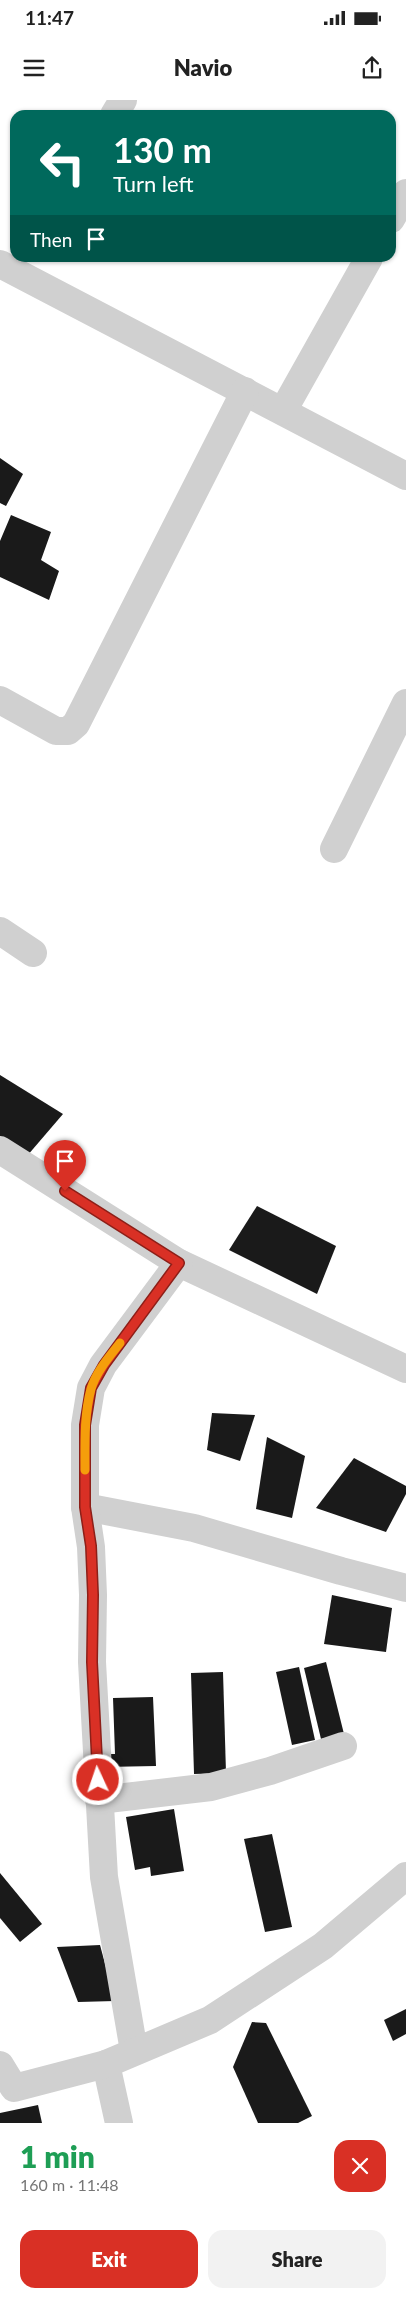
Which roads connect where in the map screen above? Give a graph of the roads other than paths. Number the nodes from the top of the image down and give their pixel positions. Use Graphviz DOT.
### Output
graph roads {
  1 [pos="406,193"];
  2 [pos="396,210"];
  3 [pos="368,262"];
  4 [pos="15,265"];
  5 [pos="245,391"];
  6 [pos="283,411"];
  7 [pos="406,476"];
  8 [pos="0,700"];
  9 [pos="406,704"];
  10 [pos="334,849"];
  11 [pos="0,931"];
  12 [pos="33,953"];
  13 [pos="0,1150"];
  14 [pos="179,1263"];
  15 [pos="406,1369"];
  16 [pos="85,1507"];
  17 [pos="406,1588"];
  18 [pos="343,1746"];
  19 [pos="99,1800"];
  20 [pos="406,1876"];
  21 [pos="134,2051"];
  22 [pos="106,2064"];
  23 [pos="5,2082"];
  24 [pos="119,2123"];
  1 -- 2 [label="street"];
  3 -- 6 [label="street"];
  4 -- 5 [label="street"];
  5 -- 6 [label="street"];
  5 -- 8 [label="street"];
  6 -- 7 [label="street"];
  9 -- 10 [label="street"];
  11 -- 12 [label="street"];
  13 -- 14 [label="street"];
  14 -- 15 [label="street"];
  14 -- 16 [label="street"];
  16 -- 17 [label="street"];
  16 -- 19 [label="street"];
  18 -- 19 [label="street"];
  19 -- 21 [label="street"];
  20 -- 21 [label="street"];
  21 -- 22 [label="street"];
  22 -- 23 [label="street"];
  22 -- 24 [label="street"];
}
